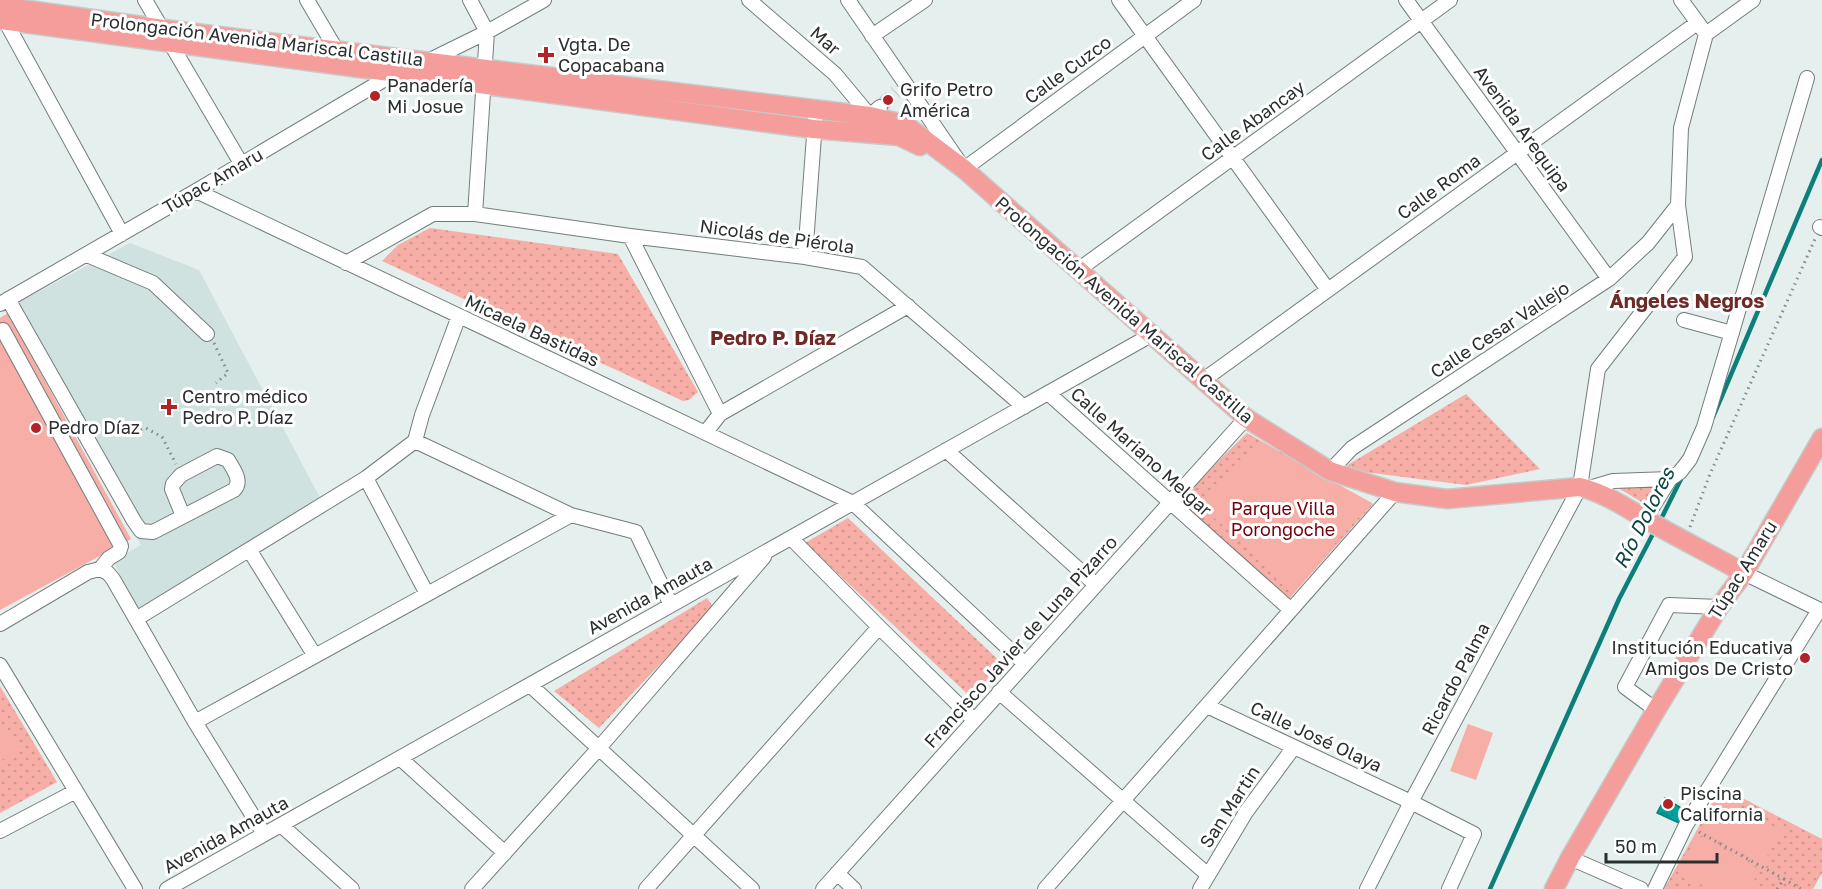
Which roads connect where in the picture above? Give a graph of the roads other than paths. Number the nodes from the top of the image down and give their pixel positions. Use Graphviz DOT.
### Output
graph roads {
  1 [pos="145,0"];
  2 [pos="307,0"];
  3 [pos="470,0"];
  4 [pos="544,0"];
  5 [pos="749,0"];
  6 [pos="848,0"];
  7 [pos="925,0"];
  8 [pos="1119,0"];
  9 [pos="1194,0"];
  10 [pos="1406,0"];
  11 [pos="1449,0"];
  12 [pos="1681,0"];
  13 [pos="1753,0"];
  14 [pos="1,16"];
  15 [pos="1421,21"];
  16 [pos="1701,29"];
  17 [pos="487,32"];
  18 [pos="165,36"];
  19 [pos="872,36"];
  20 [pos="1145,36"];
  21 [pos="337,58"];
  22 [pos="427,61"];
  23 [pos="393,74"];
  24 [pos="484,77"];
  25 [pos="1807,78"];
  26 [pos="816,110"];
  27 [pos="875,111"];
  28 [pos="813,129"];
  29 [pos="1517,153"];
  30 [pos="1233,158"];
  31 [pos="242,165"];
  32 [pos="964,169"];
  33 [pos="196,192"];
  34 [pos="1678,205"];
  35 [pos="475,214"];
  36 [pos="123,234"];
  37 [pos="630,236"];
  38 [pos="87,255"];
  39 [pos="805,257"];
  40 [pos="346,262"];
  41 [pos="1078,270"];
  42 [pos="1609,279"];
  43 [pos="1328,290"];
  44 [pos="4,299"];
  45 [pos="908,306"];
  46 [pos="459,316"];
  47 [pos="1684,320"];
  48 [pos="3,330"];
  49 [pos="1732,333"];
  50 [pos="207,334"];
  51 [pos="1151,335"];
  52 [pos="1202,381"];
  53 [pos="1048,393"];
  54 [pos="1024,407"];
  55 [pos="720,414"];
  56 [pos="1246,418"];
  57 [pos="706,432"];
  58 [pos="1822,438"];
  59 [pos="416,441"];
  60 [pos="946,450"];
  61 [pos="1330,471"];
  62 [pos="366,478"];
  63 [pos="1670,479"];
  64 [pos="1583,488"];
  65 [pos="1395,492"];
  66 [pos="1171,502"];
  67 [pos="853,503"];
  68 [pos="571,515"];
  69 [pos="183,516"];
  70 [pos="1649,521"];
  71 [pos="791,538"];
  72 [pos="770,550"];
  73 [pos="250,551"];
  74 [pos="100,569"];
  75 [pos="1744,573"];
  76 [pos="1096,585"];
  77 [pos="427,594"];
  78 [pos="671,605"];
  79 [pos="1719,607"];
  80 [pos="1291,610"];
  81 [pos="1820,611"];
  82 [pos="136,619"];
  83 [pos="0,624"];
  84 [pos="879,627"];
  85 [pos="315,656"];
  86 [pos="1025,664"];
  87 [pos="0,665"];
  88 [pos="530,685"];
  89 [pos="999,692"];
  90 [pos="1207,705"];
  91 [pos="1656,710"];
  92 [pos="974,720"];
  93 [pos="195,722"];
  94 [pos="1294,747"];
  95 [pos="599,748"];
  96 [pos="400,758"];
  97 [pos="76,791"];
  98 [pos="1123,800"];
  99 [pos="1411,802"];
  100 [pos="280,825"];
  101 [pos="0,831"];
  102 [pos="264,834"];
  103 [pos="694,836"];
  104 [pos="505,853"];
  105 [pos="1570,858"];
  106 [pos="837,873"];
  107 [pos="1208,875"];
  108 [pos="135,889"];
  109 [pos="167,889"];
  110 [pos="352,889"];
  111 [pos="472,889"];
  112 [pos="646,889"];
  113 [pos="752,889"];
  114 [pos="823,889"];
  115 [pos="854,889"];
  116 [pos="1045,889"];
  117 [pos="1200,889"];
  118 [pos="1367,889"];
  119 [pos="1449,889"];
  120 [pos="1554,889"];
  121 [pos="1641,889"];
  122 [pos="1655,889"];
  1 -- 18 [label="street"];
  2 -- 21 [label="street"];
  3 -- 17 [label="street"];
  4 -- 17 [label="street"];
  5 -- 27 [label="street, Mar"];
  6 -- 19 [label="street"];
  7 -- 19 [label="street"];
  8 -- 20 [label="street"];
  9 -- 20 [label="street, Calle Cuzco"];
  10 -- 15 [label="street, Avenida Arequipa"];
  11 -- 15 [label="street, Calle Abancay"];
  12 -- 16 [label="street"];
  13 -- 16 [label="street, Calle Roma"];
  14 -- 18 [label="main road, Prolongación Avenida Mariscal Castilla"];
  14 -- 36 [label="street"];
  15 -- 29 [label="street, Avenida Arequipa"];
  15 -- 30 [label="street, Calle Abancay"];
  16 -- 29 [label="street, Calle Roma"];
  16 -- 34 [label="street, Ricardo Palma"];
  17 -- 22 [label="street"];
  17 -- 24 [label="street"];
  18 -- 21 [label="main road, Prolongación Avenida Mariscal Castilla"];
  18 -- 31 [label="street"];
  19 -- 32 [label="street"];
  20 -- 30 [label="street"];
  20 -- 32 [label="street, Calle Cuzco"];
  21 -- 22 [label="main road, Prolongación Avenida Mariscal Castilla"];
  21 -- 23 [label="main road, Prolongación Avenida Mariscal Castilla"];
  22 -- 23 [label="street, Túpac Amaru"];
  22 -- 24 [label="main road, Prolongación Avenida Mariscal Castilla"];
  23 -- 24 [label="main road, Prolongación Avenida Mariscal Castilla"];
  23 -- 31 [label="street, Túpac Amaru"];
  24 -- 26 [label="main road, Prolongación Avenida Mariscal Castilla"];
  24 -- 28 [label="main road, Prolongación Avenida Mariscal Castilla"];
  24 -- 35 [label="street"];
  25 -- 49 [label="street"];
  26 -- 27 [label="main road, Prolongación Avenida Mariscal Castilla"];
  26 -- 28 [label="street"];
  27 -- 32 [label="main road, Prolongación Avenida Mariscal Castilla"];
  28 -- 32 [label="main road, Prolongación Avenida Mariscal Castilla"];
  28 -- 39 [label="street"];
  29 -- 42 [label="street, Avenida Arequipa"];
  29 -- 43 [label="street, Calle Roma"];
  30 -- 41 [label="street, Calle Abancay"];
  30 -- 43 [label="street"];
  31 -- 33 [label="street, Túpac Amaru"];
  32 -- 41 [label="main road, Prolongación Avenida Mariscal Castilla"];
  33 -- 36 [label="street, Túpac Amaru"];
  33 -- 40 [label="street, Micaela Bastidas"];
  34 -- 42 [label="street, Calle Cesar Vallejo"];
  34 -- 64 [label="street, Ricardo Palma"];
  35 -- 37 [label="street, Nicolás de Piérola"];
  35 -- 40 [label="street, Nicolás de Piérola"];
  36 -- 38 [label="street, Túpac Amaru"];
  37 -- 39 [label="street, Nicolás de Piérola"];
  37 -- 55 [label="street"];
  38 -- 44 [label="street, Túpac Amaru"];
  38 -- 50 [label="street"];
  39 -- 45 [label="street, Nicolás de Piérola"];
  40 -- 46 [label="street, Micaela Bastidas"];
  41 -- 51 [label="main road, Prolongación Avenida Mariscal Castilla"];
  42 -- 61 [label="street, Calle Cesar Vallejo"];
  43 -- 52 [label="street, Calle Roma"];
  44 -- 69 [label="street"];
  45 -- 54 [label="street, Nicolás de Piérola"];
  45 -- 55 [label="street"];
  46 -- 57 [label="street, Micaela Bastidas"];
  46 -- 59 [label="street"];
  47 -- 49 [label="street"];
  48 -- 74 [label="street"];
  49 -- 63 [label="street"];
  51 -- 52 [label="main road, Prolongación Avenida Mariscal Castilla"];
  51 -- 53 [label="street, Avenida Amauta"];
  52 -- 56 [label="main road, Prolongación Avenida Mariscal Castilla"];
  53 -- 54 [label="street, Avenida Amauta"];
  53 -- 66 [label="street, Calle Mariano Melgar"];
  54 -- 60 [label="street, Avenida Amauta"];
  55 -- 57 [label="street"];
  56 -- 61 [label="main road, Prolongación Avenida Mariscal Castilla"];
  56 -- 66 [label="street, Francisco Javier de Luna Pizarro"];
  57 -- 67 [label="street, Micaela Bastidas"];
  58 -- 75 [label="main road, Túpac Amaru"];
  59 -- 62 [label="street"];
  59 -- 68 [label="street"];
  60 -- 67 [label="street, Avenida Amauta"];
  60 -- 76 [label="street"];
  61 -- 65 [label="main road, Prolongación Avenida Mariscal Castilla"];
  62 -- 73 [label="street"];
  62 -- 77 [label="street"];
  63 -- 64 [label="street"];
  63 -- 70 [label="street"];
  64 -- 65 [label="main road, Prolongación Avenida Mariscal Castilla"];
  64 -- 70 [label="main road, Prolongación Avenida Mariscal Castilla"];
  64 -- 99 [label="street, Ricardo Palma"];
  65 -- 80 [label="street"];
  66 -- 76 [label="street, Francisco Javier de Luna Pizarro"];
  66 -- 80 [label="street, Calle Mariano Melgar"];
  67 -- 71 [label="street, Avenida Amauta"];
  67 -- 86 [label="street, Micaela Bastidas"];
  68 -- 77 [label="street"];
  68 -- 78 [label="street"];
  69 -- 69 [label="street"];
  70 -- 75 [label="main road, Prolongación Avenida Mariscal Castilla"];
  71 -- 72 [label="street, Avenida Amauta"];
  71 -- 84 [label="street"];
  72 -- 78 [label="street, Avenida Amauta"];
  72 -- 95 [label="street"];
  73 -- 82 [label="street"];
  73 -- 85 [label="street"];
  74 -- 82 [label="street"];
  74 -- 83 [label="street"];
  75 -- 79 [label="main road, Túpac Amaru"];
  75 -- 81 [label="street, Prolongación Avenida Mariscal Castilla"];
  76 -- 86 [label="street, Francisco Javier de Luna Pizarro"];
  77 -- 85 [label="street"];
  78 -- 88 [label="street, Avenida Amauta"];
  79 -- 91 [label="main road, Túpac Amaru"];
  79 -- 91 [label="street"];
  80 -- 90 [label="street"];
  81 -- 122 [label="street"];
  82 -- 93 [label="street"];
  84 -- 92 [label="street"];
  84 -- 103 [label="street"];
  85 -- 93 [label="street"];
  86 -- 89 [label="street, Francisco Javier de Luna Pizarro"];
  87 -- 97 [label="street"];
  88 -- 95 [label="street"];
  88 -- 96 [label="street, Avenida Amauta"];
  89 -- 92 [label="street, Francisco Javier de Luna Pizarro"];
  89 -- 98 [label="street"];
  90 -- 94 [label="street, Calle José Olaya"];
  90 -- 98 [label="street"];
  91 -- 105 [label="main road, Túpac Amaru"];
  92 -- 106 [label="street, Francisco Javier de Luna Pizarro"];
  93 -- 102 [label="street"];
  94 -- 99 [label="street, Calle José Olaya"];
  94 -- 107 [label="street, San Martin"];
  95 -- 103 [label="street"];
  95 -- 104 [label="street"];
  96 -- 100 [label="street, Avenida Amauta"];
  96 -- 104 [label="street"];
  97 -- 101 [label="street"];
  97 -- 108 [label="street"];
  98 -- 107 [label="street"];
  98 -- 116 [label="street"];
  99 -- 118 [label="street, Ricardo Palma"];
  99 -- 119 [label="street, Calle José Olaya"];
  100 -- 102 [label="street, Avenida Amauta"];
  100 -- 110 [label="street"];
  102 -- 109 [label="street, Avenida Amauta"];
  103 -- 112 [label="street"];
  103 -- 113 [label="street"];
  104 -- 111 [label="street"];
  105 -- 120 [label="main road, Túpac Amaru"];
  105 -- 121 [label="street"];
  106 -- 114 [label="street, Francisco Javier de Luna Pizarro"];
  106 -- 115 [label="street"];
  107 -- 117 [label="street, San Martin"];
}
